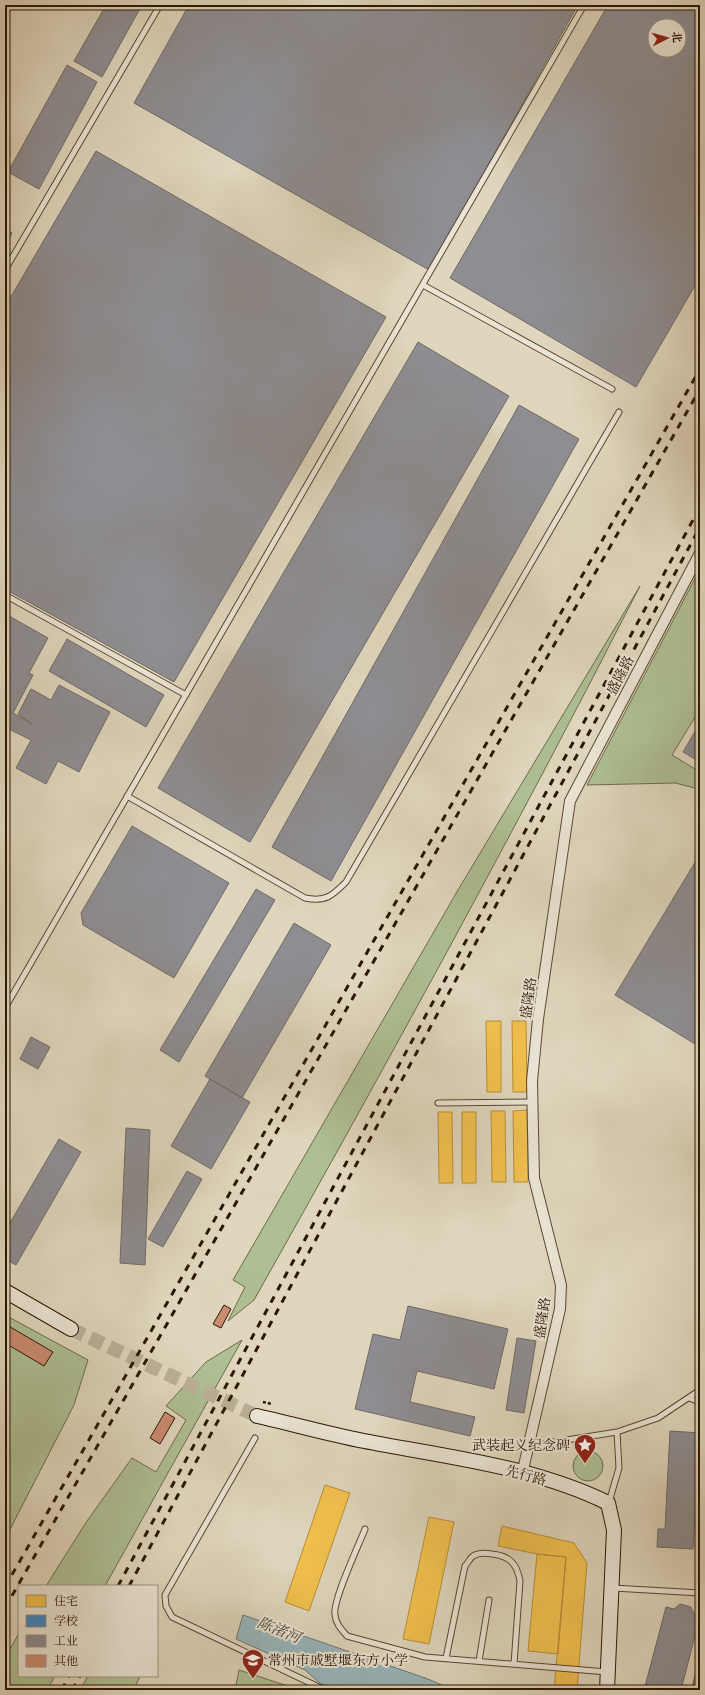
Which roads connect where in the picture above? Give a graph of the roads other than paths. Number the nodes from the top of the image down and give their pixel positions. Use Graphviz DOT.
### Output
graph roads {
  1 [pos="160,5"];
  2 [pos="584,5"];
  3 [pos="5,270"];
  4 [pos="423,285"];
  5 [pos="612,389"];
  6 [pos="619,412"];
  7 [pos="700,553"];
  8 [pos="5,595"];
  9 [pos="186,695"];
  10 [pos="127,796"];
  11 [pos="7,998"];
  12 [pos="5,1008"];
  13 [pos="533,1102"];
  14 [pos="438,1103"];
  15 [pos="5,1291"];
  16 [pos="71,1329"];
  17 [pos="700,1390"];
  18 [pos="689,1398"];
  19 [pos="700,1402"];
  20 [pos="257,1416"];
  21 [pos="616,1432"];
  22 [pos="255,1438"];
  23 [pos="528,1446"];
  24 [pos="522,1474"];
  25 [pos="608,1503"];
  26 [pos="365,1528"];
  27 [pos="612,1588"];
  28 [pos="700,1593"];
  29 [pos="489,1600"];
  30 [pos="446,1658"];
  31 [pos="479,1661"];
  32 [pos="514,1664"];
  33 [pos="608,1672"];
  34 [pos="325,1690"];
  35 [pos="607,1690"];
  1 -- 3 [label="lane"];
  2 -- 4 [label="lane"];
  4 -- 5 [label="lane"];
  4 -- 9 [label="lane"];
  6 -- 10 [label="lane"];
  7 -- 13 [label="street, 盛隆路"];
  8 -- 9 [label="lane"];
  9 -- 10 [label="lane"];
  10 -- 11 [label="lane"];
  11 -- 12 [label="lane"];
  13 -- 14 [label="lane"];
  13 -- 23 [label="street, 盛隆路"];
  15 -- 16 [label="street"];
  17 -- 18 [label="lane"];
  18 -- 19 [label="lane"];
  18 -- 21 [label="lane"];
  20 -- 24 [label="street, 先行路"];
  21 -- 23 [label="lane"];
  21 -- 25 [label="lane"];
  22 -- 34 [label="lane"];
  23 -- 24 [label="street, 盛隆路"];
  24 -- 25 [label="street, 先行路"];
  25 -- 27 [label="street"];
  26 -- 30 [label="lane"];
  27 -- 28 [label="lane"];
  27 -- 33 [label="street"];
  29 -- 31 [label="lane"];
  30 -- 31 [label="lane"];
  30 -- 32 [label="lane"];
  31 -- 32 [label="lane"];
  32 -- 33 [label="lane"];
  33 -- 35 [label="street"];
}
